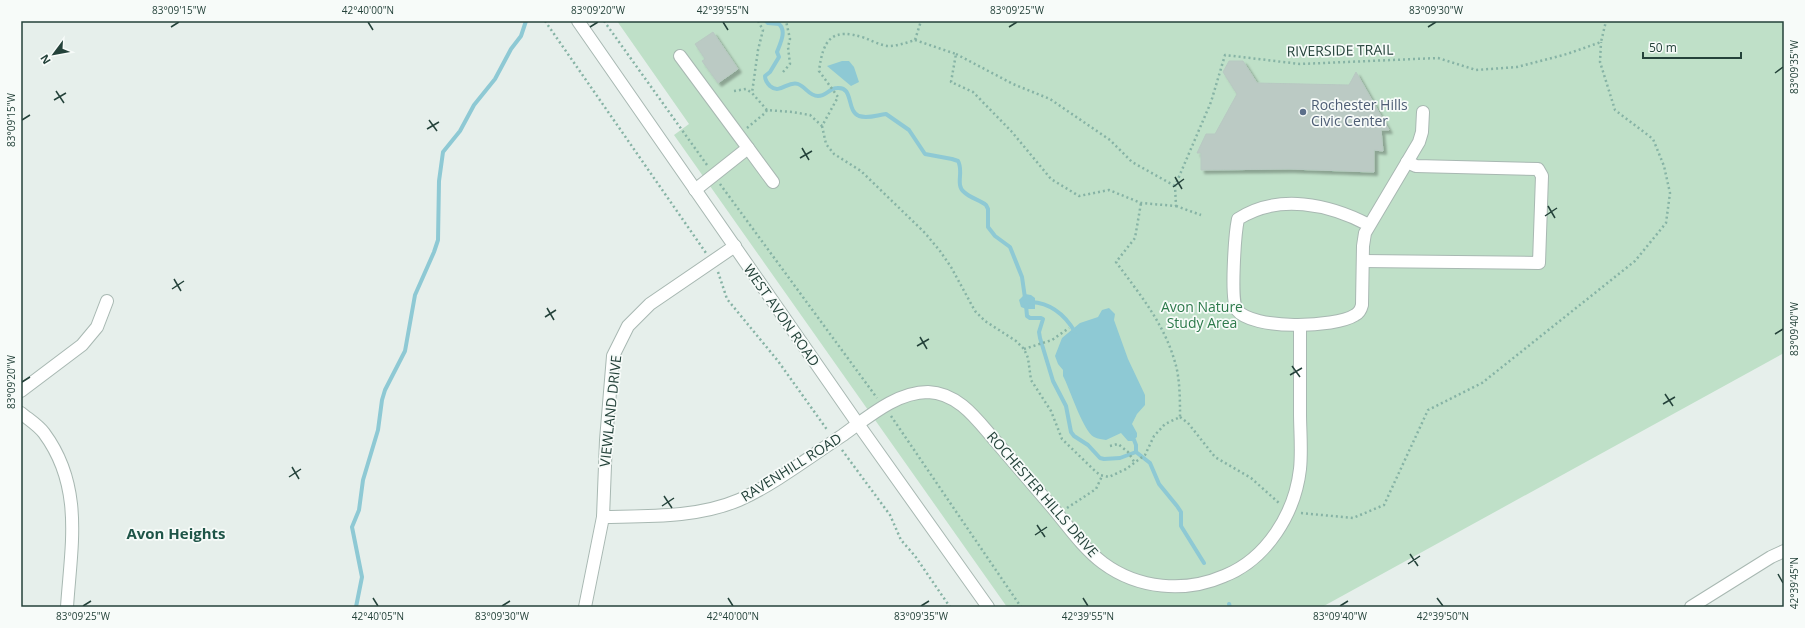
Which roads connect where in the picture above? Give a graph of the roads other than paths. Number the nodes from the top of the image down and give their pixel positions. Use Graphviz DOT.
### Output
graph roads {
  1 [pos="578,21"];
  2 [pos="680,56"];
  3 [pos="1423,112"];
  4 [pos="748,148"];
  5 [pos="1407,162"];
  6 [pos="773,182"];
  7 [pos="695,190"];
  8 [pos="1369,225"];
  9 [pos="735,246"];
  10 [pos="1363,261"];
  11 [pos="107,301"];
  12 [pos="1300,326"];
  13 [pos="21,391"];
  14 [pos="21,413"];
  15 [pos="858,424"];
  16 [pos="603,517"];
  17 [pos="1784,551"];
  18 [pos="67,607"];
  19 [pos="585,607"];
  20 [pos="988,607"];
  21 [pos="1691,607"];
  1 -- 7 [label="street, WEST AVON ROAD"];
  2 -- 4 [label="street"];
  3 -- 5 [label="street"];
  4 -- 6 [label="street"];
  4 -- 7 [label="street"];
  5 -- 8 [label="street"];
  5 -- 10 [label="street"];
  7 -- 9 [label="street, WEST AVON ROAD"];
  8 -- 10 [label="street"];
  8 -- 12 [label="street"];
  9 -- 15 [label="street, WEST AVON ROAD"];
  9 -- 16 [label="street, VIEWLAND DRIVE"];
  10 -- 12 [label="street"];
  11 -- 13 [label="street"];
  12 -- 15 [label="street, ROCHESTER HILLS DRIVE"];
  14 -- 18 [label="street"];
  15 -- 16 [label="street, RAVENHILL ROAD"];
  15 -- 20 [label="street, WEST AVON ROAD"];
  16 -- 19 [label="street, VIEWLAND DRIVE"];
  17 -- 21 [label="street"];
}
